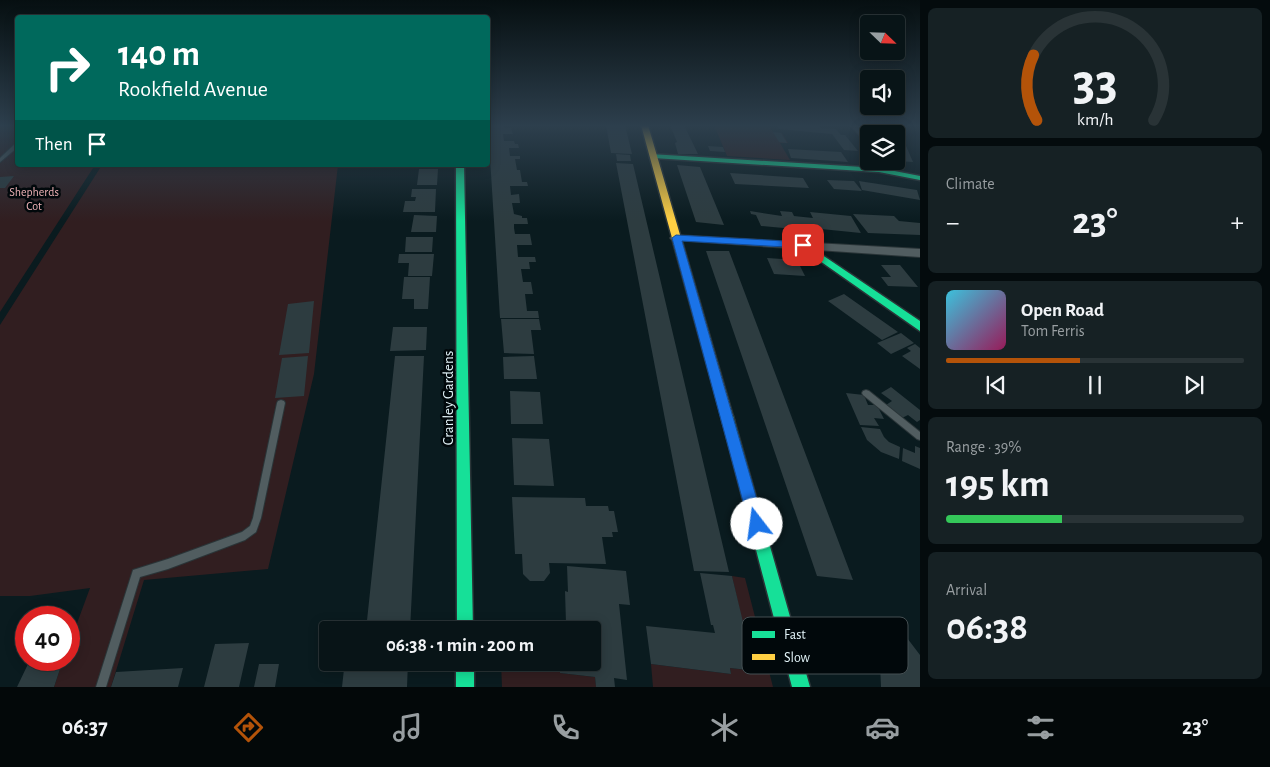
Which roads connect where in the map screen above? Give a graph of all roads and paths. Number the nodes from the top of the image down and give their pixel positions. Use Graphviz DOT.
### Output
graph roads {
  1 [pos="653,157"];
  2 [pos="677,157"];
  3 [pos="860,165"];
  4 [pos="460,167"];
  5 [pos="891,170"];
  6 [pos="920,178"];
  7 [pos="676,238"];
  8 [pos="803,245"];
  9 [pos="920,253"];
  10 [pos="920,327"];
  11 [pos="866,393"];
  12 [pos="281,403"];
  13 [pos="920,437"];
  14 [pos="782,617"];
  15 [pos="465,621"];
  16 [pos="465,671"];
  17 [pos="797,674"];
  18 [pos="101,687"];
  19 [pos="465,687"];
  20 [pos="801,687"];
  1 -- 7 [label="street"];
  2 -- 3 [label="street"];
  4 -- 15 [label="street, Cranley Gardens"];
  5 -- 6 [label="street"];
  7 -- 8 [label="street"];
  7 -- 14 [label="street"];
  8 -- 9 [label="street"];
  8 -- 10 [label="street"];
  11 -- 13 [label="lane"];
  12 -- 18 [label="lane"];
  16 -- 19 [label="street"];
  17 -- 20 [label="street"];
}
